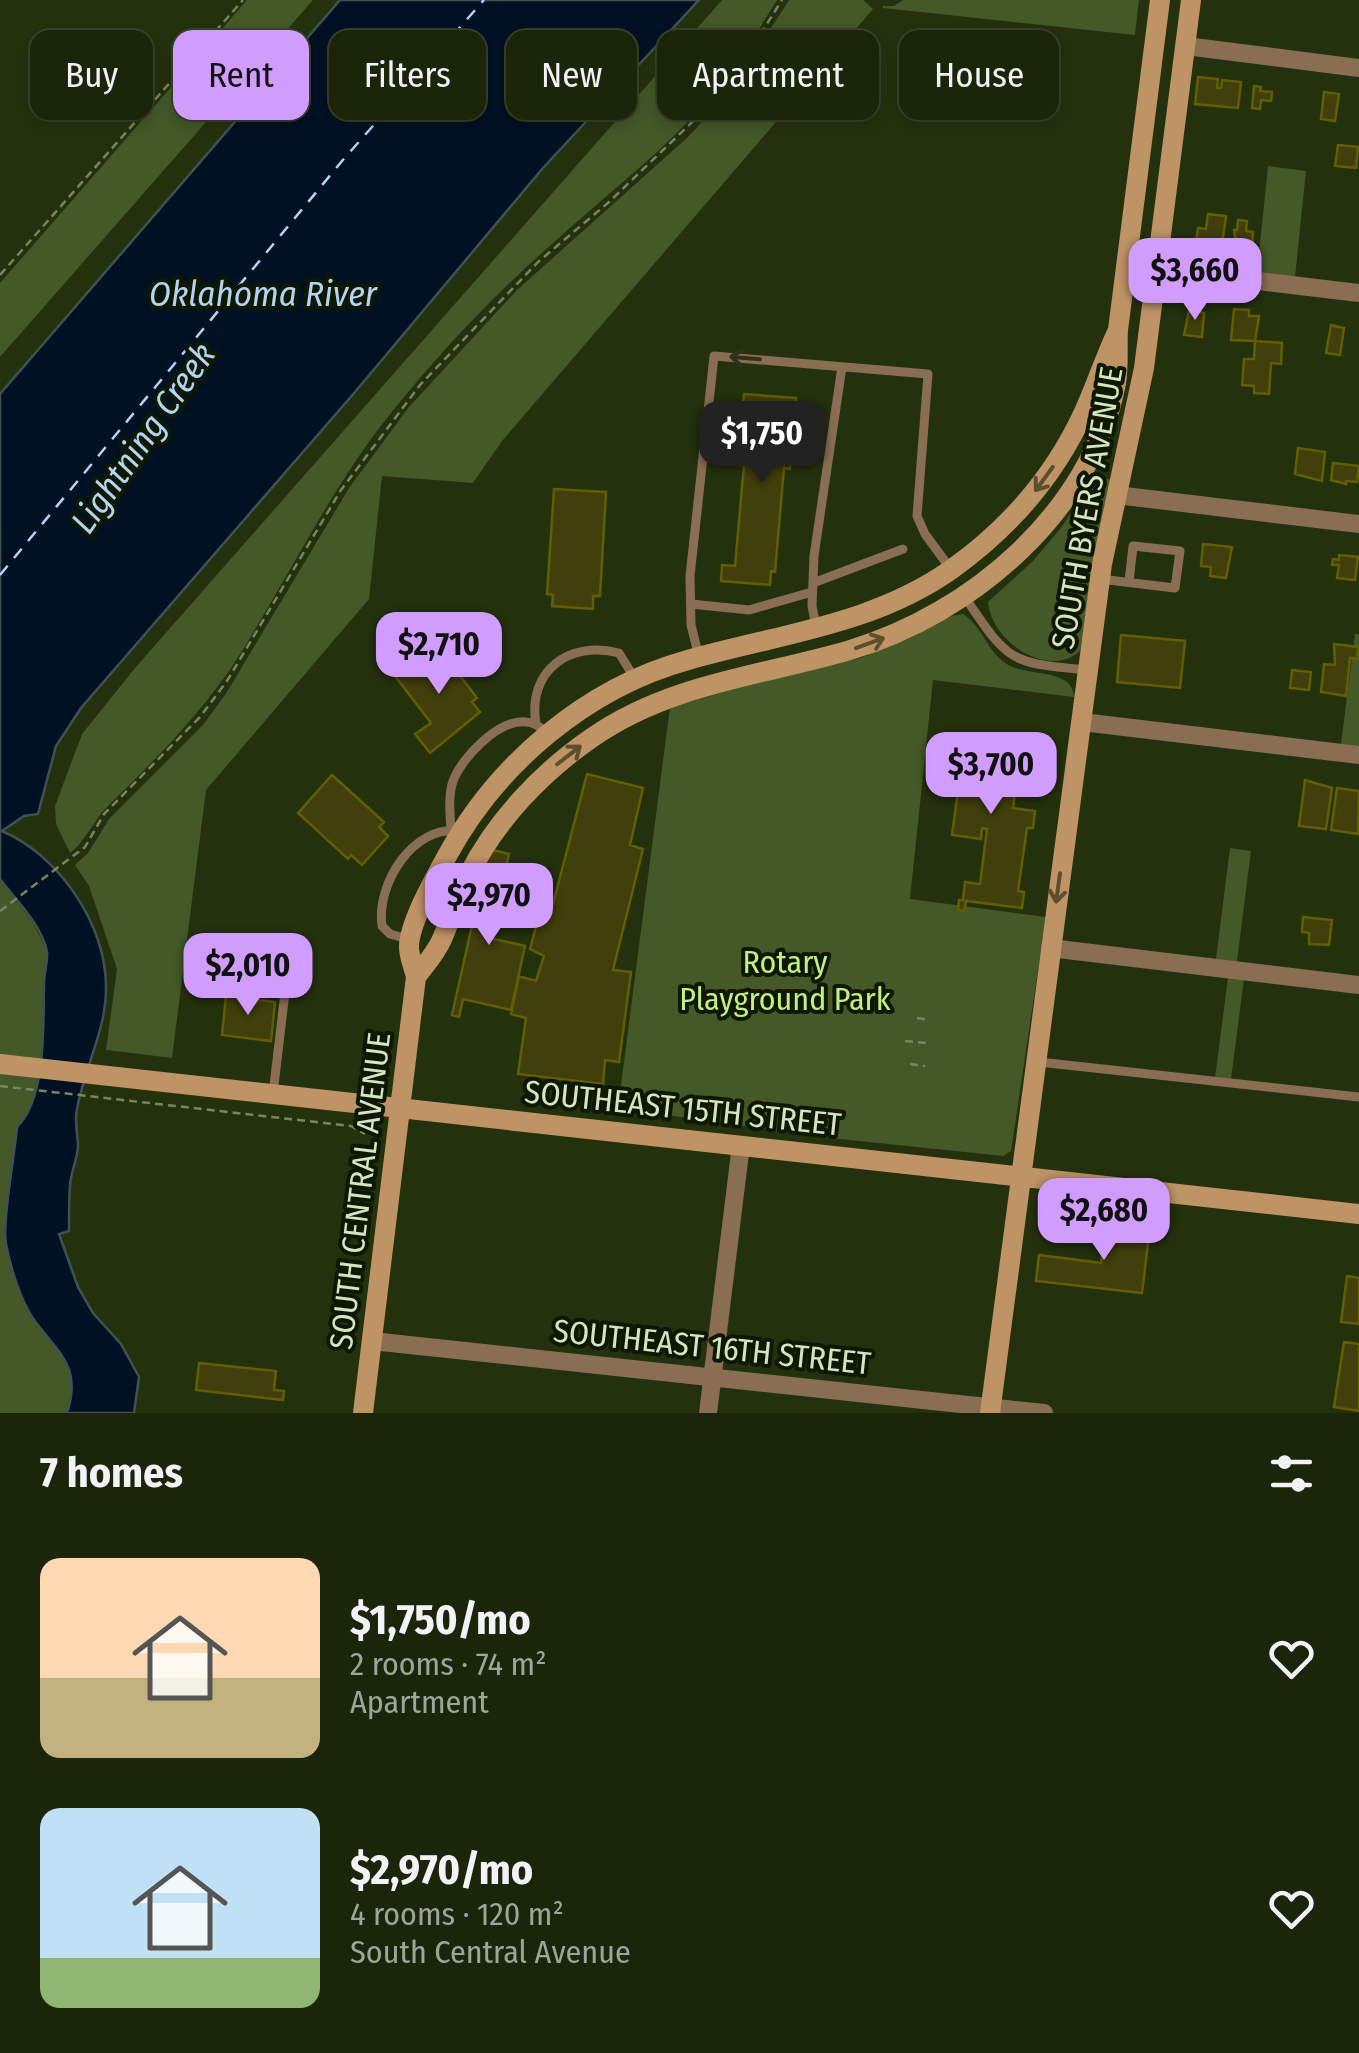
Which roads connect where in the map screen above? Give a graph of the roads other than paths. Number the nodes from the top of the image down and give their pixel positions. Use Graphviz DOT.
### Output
graph roads {
  1 [pos="1160,0"];
  2 [pos="1191,0"];
  3 [pos="1186,46"];
  4 [pos="1359,68"];
  5 [pos="1157,269"];
  6 [pos="1359,293"];
  7 [pos="1118,330"];
  8 [pos="842,366"];
  9 [pos="1116,494"];
  10 [pos="1359,524"];
  11 [pos="903,549"];
  12 [pos="952,570"];
  13 [pos="1100,579"];
  14 [pos="1128,582"];
  15 [pos="813,587"];
  16 [pos="964,596"];
  17 [pos="690,604"];
  18 [pos="817,629"];
  19 [pos="768,640"];
  20 [pos="699,657"];
  21 [pos="774,669"];
  22 [pos="1088,670"];
  23 [pos="636,680"];
  24 [pos="1082,722"];
  25 [pos="542,729"];
  26 [pos="1359,755"];
  27 [pos="499,782"];
  28 [pos="519,802"];
  29 [pos="456,830"];
  30 [pos="411,940"];
  31 [pos="1050,948"];
  32 [pos="416,977"];
  33 [pos="1359,985"];
  34 [pos="285,992"];
  35 [pos="1036,1061"];
  36 [pos="0,1064"];
  37 [pos="273,1094"];
  38 [pos="1359,1097"];
  39 [pos="400,1108"];
  40 [pos="741,1145"];
  41 [pos="1020,1175"];
  42 [pos="1359,1214"];
  43 [pos="372,1341"];
  44 [pos="712,1377"];
  45 [pos="990,1410"];
  46 [pos="363,1413"];
  47 [pos="708,1413"];
  48 [pos="1044,1413"];
  1 -- 7 [label="main road"];
  2 -- 3 [label="main road, SOUTH BYERS AVENUE"];
  3 -- 4 [label="street"];
  3 -- 5 [label="main road, SOUTH BYERS AVENUE"];
  5 -- 6 [label="street"];
  5 -- 9 [label="main road, SOUTH BYERS AVENUE"];
  7 -- 12 [label="main road, SOUTH CENTRAL AVENUE, one-way"];
  7 -- 16 [label="main road, SOUTH CENTRAL AVENUE"];
  8 -- 12 [label="lane"];
  8 -- 15 [label="lane"];
  8 -- 17 [label="lane, one-way"];
  9 -- 10 [label="street"];
  9 -- 13 [label="main road, SOUTH BYERS AVENUE"];
  11 -- 15 [label="lane"];
  12 -- 18 [label="main road, SOUTH CENTRAL AVENUE"];
  13 -- 14 [label="lane"];
  13 -- 22 [label="main road, SOUTH BYERS AVENUE"];
  14 -- 14 [label="lane"];
  15 -- 17 [label="lane"];
  15 -- 18 [label="lane"];
  21 -- 16 [label="main road, SOUTH CENTRAL AVENUE, one-way"];
  16 -- 22 [label="lane, SOUTH BYERS AVENUE"];
  17 -- 20 [label="lane"];
  18 -- 19 [label="main road, SOUTH CENTRAL AVENUE"];
  19 -- 20 [label="main road, SOUTH CENTRAL AVENUE"];
  19 -- 21 [label="lane"];
  20 -- 23 [label="main road, SOUTH CENTRAL AVENUE"];
  28 -- 21 [label="main road, SOUTH CENTRAL AVENUE, one-way"];
  22 -- 24 [label="main road, SOUTH BYERS AVENUE"];
  23 -- 25 [label="main road, SOUTH CENTRAL AVENUE"];
  23 -- 25 [label="lane"];
  24 -- 26 [label="street"];
  24 -- 31 [label="main road, SOUTH BYERS AVENUE, one-way"];
  25 -- 27 [label="main road, SOUTH CENTRAL AVENUE"];
  25 -- 29 [label="lane"];
  27 -- 28 [label="lane"];
  27 -- 29 [label="main road, SOUTH CENTRAL AVENUE"];
  28 -- 32 [label="main road, SOUTH CENTRAL AVENUE"];
  29 -- 30 [label="main road, SOUTH CENTRAL AVENUE"];
  29 -- 30 [label="lane"];
  30 -- 32 [label="main road, SOUTH CENTRAL AVENUE"];
  31 -- 33 [label="street"];
  31 -- 35 [label="main road, SOUTH BYERS AVENUE"];
  32 -- 39 [label="main road, SOUTH CENTRAL AVENUE"];
  34 -- 37 [label="lane"];
  35 -- 38 [label="lane"];
  35 -- 41 [label="main road, SOUTH BYERS AVENUE"];
  36 -- 37 [label="main road, SOUTHEAST 15TH STREET"];
  37 -- 39 [label="main road, SOUTHEAST 15TH STREET"];
  39 -- 40 [label="main road, SOUTHEAST 15TH STREET"];
  39 -- 43 [label="main road, SOUTH CENTRAL AVENUE"];
  40 -- 41 [label="main road, SOUTHEAST 15TH STREET"];
  40 -- 44 [label="street"];
  41 -- 42 [label="main road, SOUTHEAST 15TH STREET"];
  41 -- 45 [label="main road, SOUTH BYERS AVENUE"];
  43 -- 44 [label="street, SOUTHEAST 16TH STREET"];
  43 -- 46 [label="main road, SOUTH CENTRAL AVENUE"];
  44 -- 45 [label="street, SOUTHEAST 16TH STREET"];
  44 -- 47 [label="street"];
  45 -- 48 [label="street, SOUTHEAST 16TH STREET"];
}
